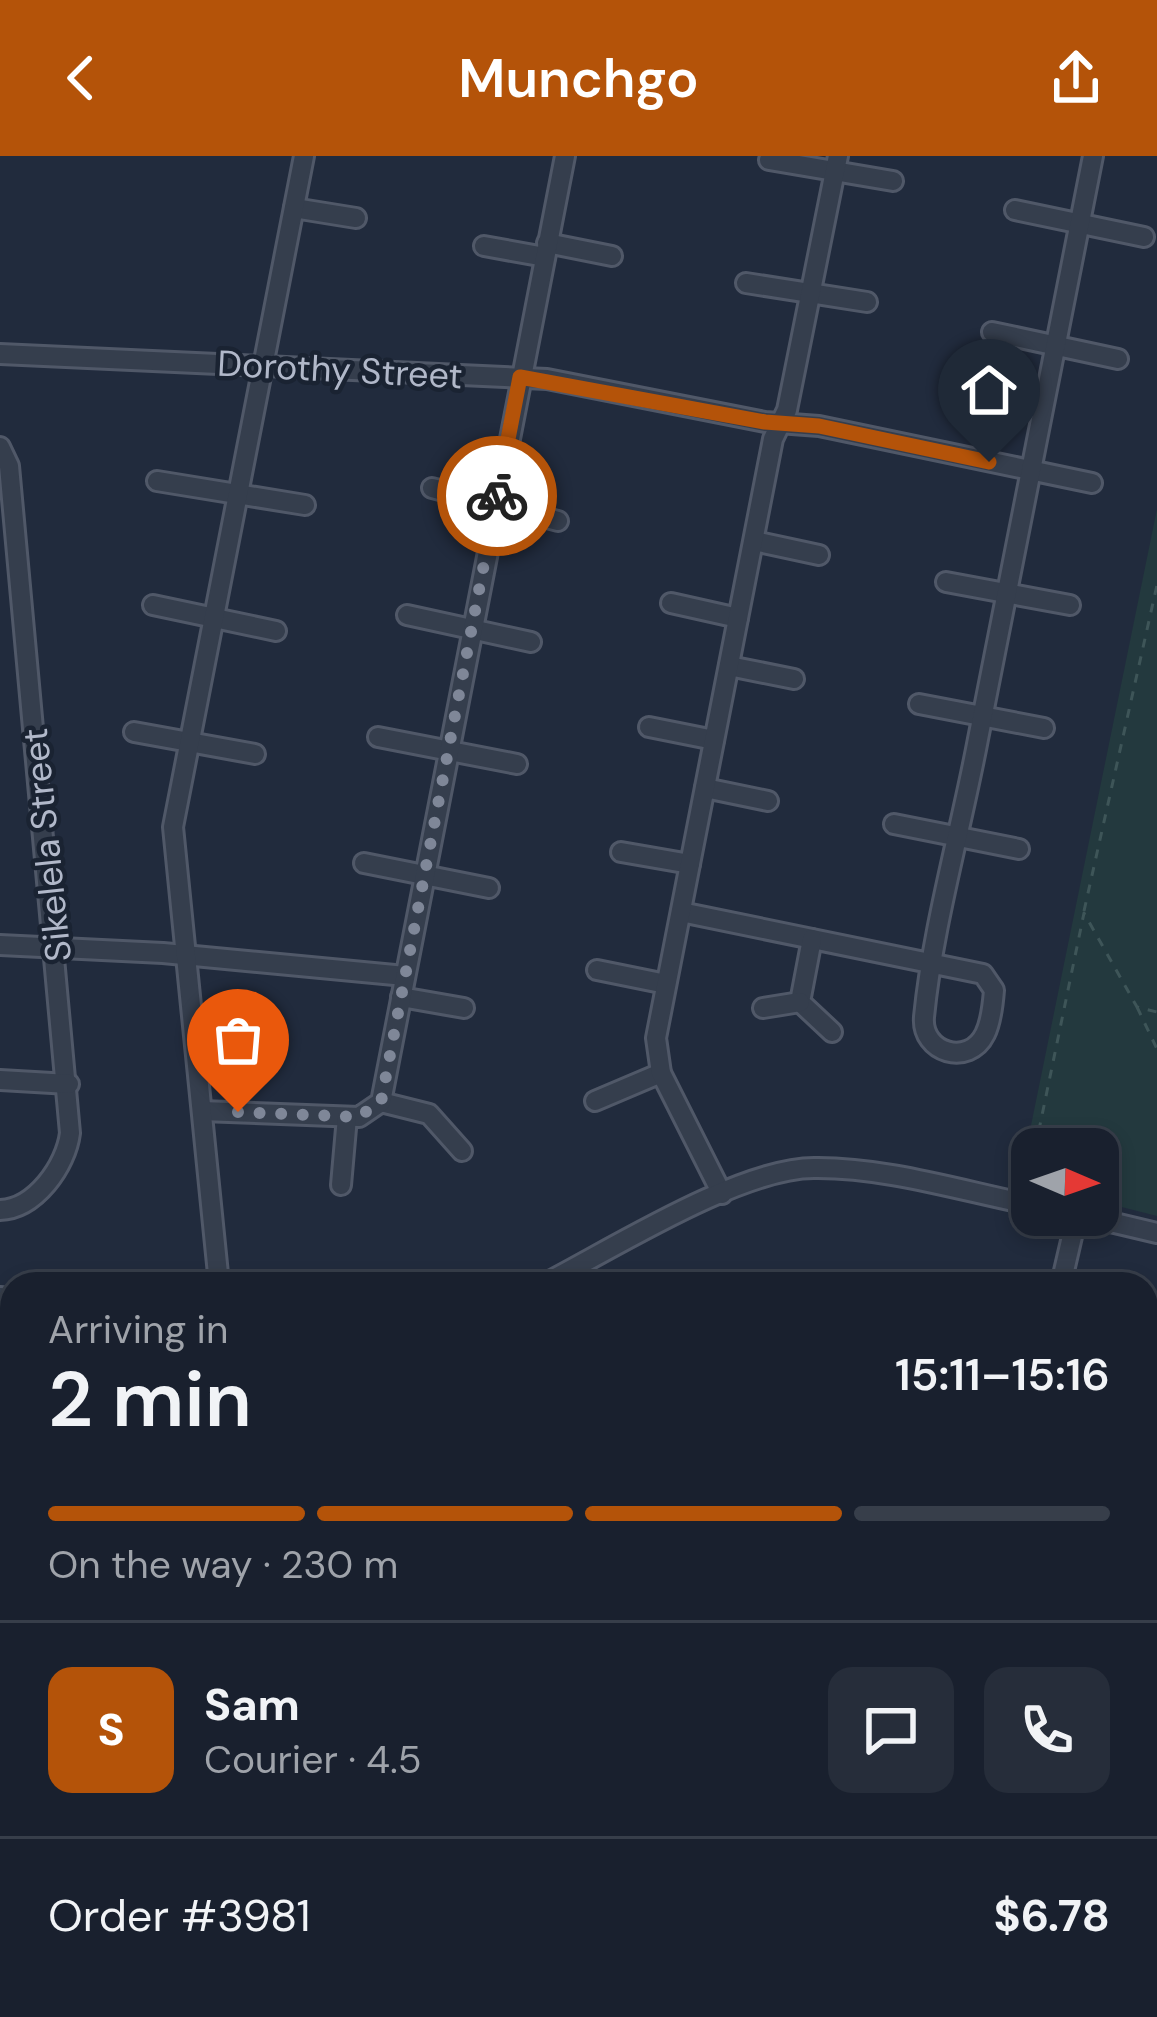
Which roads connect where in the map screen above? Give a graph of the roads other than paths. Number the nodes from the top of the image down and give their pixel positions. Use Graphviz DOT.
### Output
graph roads {
  1 [pos="304,156"];
  2 [pos="565,156"];
  3 [pos="1093,156"];
  4 [pos="769,160"];
  5 [pos="836,164"];
  6 [pos="893,182"];
  7 [pos="294,208"];
  8 [pos="1015,210"];
  9 [pos="356,218"];
  10 [pos="1080,224"];
  11 [pos="1144,237"];
  12 [pos="484,246"];
  13 [pos="546,250"];
  14 [pos="612,256"];
  15 [pos="746,283"];
  16 [pos="811,293"];
  17 [pos="867,302"];
  18 [pos="992,332"];
  19 [pos="1056,346"];
  20 [pos="0,354"];
  21 [pos="1118,358"];
  22 [pos="263,365"];
  23 [pos="520,377"];
  24 [pos="781,423"];
  25 [pos="0,448"];
  26 [pos="1031,471"];
  27 [pos="157,481"];
  28 [pos="1092,483"];
  29 [pos="432,488"];
  30 [pos="238,494"];
  31 [pos="305,505"];
  32 [pos="495,505"];
  33 [pos="558,520"];
  34 [pos="754,541"];
  35 [pos="819,555"];
  36 [pos="10,575"];
  37 [pos="946,582"];
  38 [pos="1007,593"];
  39 [pos="671,603"];
  40 [pos="153,605"];
  41 [pos="1070,605"];
  42 [pos="407,615"];
  43 [pos="214,618"];
  44 [pos="739,618"];
  45 [pos="471,629"];
  46 [pos="276,631"];
  47 [pos="531,642"];
  48 [pos="729,666"];
  49 [pos="794,680"];
  50 [pos="919,704"];
  51 [pos="983,716"];
  52 [pos="649,727"];
  53 [pos="1044,728"];
  54 [pos="134,732"];
  55 [pos="379,736"];
  56 [pos="715,740"];
  57 [pos="190,742"];
  58 [pos="448,750"];
  59 [pos="255,754"];
  60 [pos="517,764"];
  61 [pos="705,788"];
  62 [pos="768,801"];
  63 [pos="894,824"];
  64 [pos="959,837"];
  65 [pos="1019,849"];
  66 [pos="621,852"];
  67 [pos="364,863"];
  68 [pos="690,864"];
  69 [pos="424,875"];
  70 [pos="488,888"];
  71 [pos="681,912"];
  72 [pos="812,939"];
  73 [pos="0,946"];
  74 [pos="57,950"];
  75 [pos="187,957"];
  76 [pos="934,963"];
  77 [pos="597,970"];
  78 [pos="405,976"];
  79 [pos="666,984"];
  80 [pos="401,998"];
  81 [pos="800,1002"];
  82 [pos="464,1008"];
  83 [pos="763,1008"];
  84 [pos="832,1032"];
  85 [pos="661,1073"];
  86 [pos="0,1080"];
  87 [pos="69,1084"];
  88 [pos="595,1101"];
  89 [pos="381,1102"];
  90 [pos="202,1111"];
  91 [pos="347,1117"];
  92 [pos="462,1151"];
  93 [pos="341,1185"];
  94 [pos="722,1193"];
  95 [pos="1011,1201"];
  96 [pos="0,1210"];
  97 [pos="1119,1224"];
  98 [pos="1157,1233"];
  99 [pos="1074,1236"];
  100 [pos="218,1272"];
  101 [pos="567,1272"];
  102 [pos="1064,1272"];
  1 -- 7 [label="street"];
  2 -- 13 [label="street"];
  3 -- 10 [label="street"];
  4 -- 5 [label="street"];
  5 -- 6 [label="street"];
  5 -- 16 [label="street"];
  7 -- 9 [label="street"];
  7 -- 22 [label="street"];
  8 -- 10 [label="street"];
  10 -- 11 [label="street"];
  10 -- 19 [label="street"];
  12 -- 13 [label="street"];
  13 -- 14 [label="street"];
  13 -- 23 [label="street"];
  15 -- 16 [label="street"];
  16 -- 17 [label="street"];
  16 -- 24 [label="street"];
  18 -- 19 [label="street"];
  19 -- 21 [label="street"];
  19 -- 26 [label="street"];
  20 -- 22 [label="street, Dorothy Street"];
  22 -- 23 [label="street, Dorothy Street"];
  22 -- 30 [label="street"];
  23 -- 24 [label="street, Dorothy Street"];
  23 -- 32 [label="street"];
  24 -- 26 [label="street, Dorothy Street"];
  24 -- 34 [label="street"];
  25 -- 36 [label="street, Sikelela Street"];
  26 -- 28 [label="street, Dorothy Street"];
  26 -- 38 [label="street"];
  27 -- 30 [label="street"];
  29 -- 32 [label="street"];
  30 -- 31 [label="street"];
  30 -- 43 [label="street"];
  32 -- 33 [label="street"];
  32 -- 45 [label="street"];
  34 -- 35 [label="street"];
  34 -- 44 [label="street"];
  36 -- 74 [label="street, Sikelela Street"];
  37 -- 38 [label="street"];
  38 -- 41 [label="street"];
  38 -- 51 [label="street"];
  39 -- 44 [label="street"];
  40 -- 43 [label="street"];
  42 -- 45 [label="street"];
  43 -- 46 [label="street"];
  43 -- 57 [label="street"];
  44 -- 48 [label="street"];
  45 -- 47 [label="street"];
  45 -- 58 [label="street"];
  48 -- 49 [label="street"];
  48 -- 56 [label="street"];
  50 -- 51 [label="street"];
  51 -- 53 [label="street"];
  51 -- 64 [label="street"];
  52 -- 56 [label="street"];
  54 -- 57 [label="street"];
  55 -- 58 [label="street"];
  56 -- 61 [label="street"];
  57 -- 59 [label="street"];
  57 -- 75 [label="street"];
  58 -- 60 [label="street"];
  58 -- 69 [label="street"];
  61 -- 62 [label="street"];
  61 -- 68 [label="street"];
  63 -- 64 [label="street"];
  64 -- 65 [label="street"];
  64 -- 76 [label="street"];
  66 -- 68 [label="street"];
  67 -- 69 [label="street"];
  68 -- 71 [label="street"];
  69 -- 70 [label="street"];
  69 -- 78 [label="street"];
  71 -- 72 [label="street"];
  71 -- 79 [label="street"];
  72 -- 76 [label="street"];
  72 -- 81 [label="street"];
  73 -- 74 [label="street"];
  74 -- 75 [label="street"];
  74 -- 87 [label="street, Sikelela Street"];
  75 -- 78 [label="street"];
  75 -- 90 [label="street"];
  76 -- 76 [label="street"];
  77 -- 79 [label="street"];
  78 -- 80 [label="street"];
  79 -- 85 [label="street"];
  80 -- 82 [label="street"];
  80 -- 89 [label="street"];
  81 -- 83 [label="street"];
  81 -- 84 [label="street"];
  85 -- 88 [label="street"];
  85 -- 94 [label="street"];
  86 -- 87 [label="street"];
  87 -- 96 [label="street, Sikelela Street"];
  89 -- 91 [label="street"];
  89 -- 92 [label="street"];
  90 -- 91 [label="street"];
  90 -- 100 [label="street"];
  91 -- 93 [label="street"];
  94 -- 95 [label="street"];
  94 -- 101 [label="street"];
  97 -- 98 [label="street"];
  99 -- 102 [label="street"];
}
